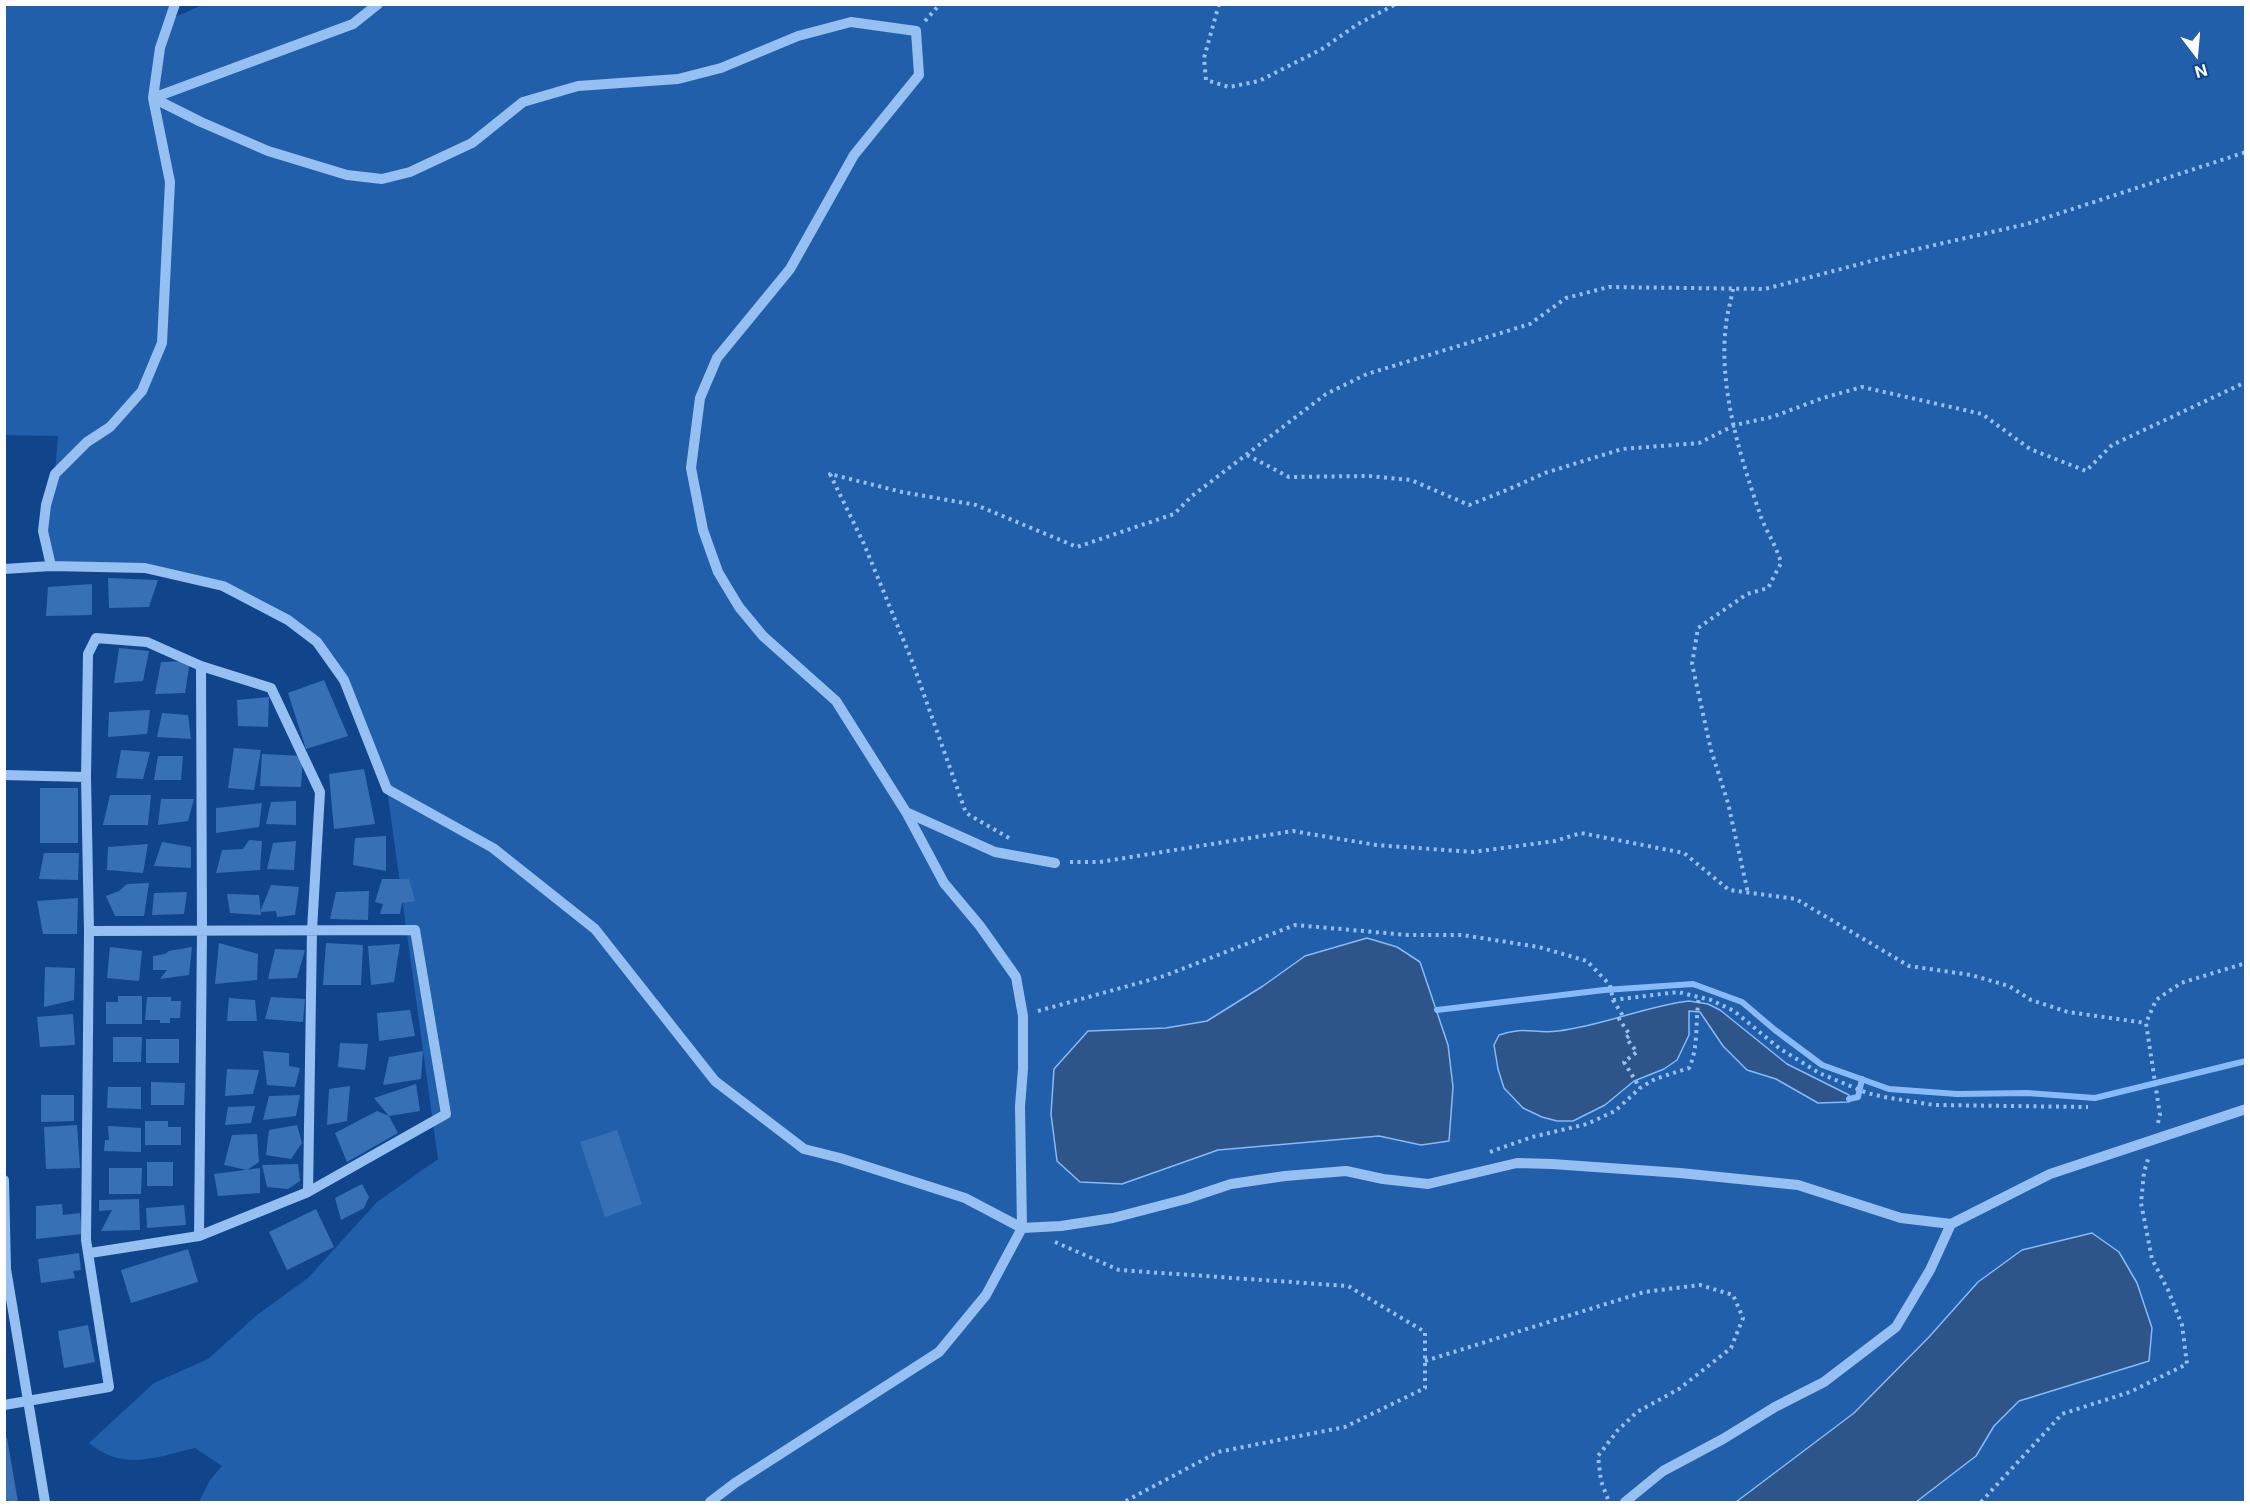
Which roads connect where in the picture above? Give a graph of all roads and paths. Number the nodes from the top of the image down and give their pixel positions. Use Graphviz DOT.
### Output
graph roads {
  1 [pos="175,4"];
  2 [pos="378,4"];
  3 [pos="940,4"];
  4 [pos="1219,4"];
  5 [pos="1396,4"];
  6 [pos="916,31"];
  7 [pos="153,98"];
  8 [pos="2246,152"];
  9 [pos="1733,289"];
  10 [pos="2246,382"];
  11 [pos="1735,424"];
  12 [pos="1247,455"];
  13 [pos="51,566"];
  14 [pos="4,569"];
  15 [pos="201,666"];
  16 [pos="4,775"];
  17 [pos="86,777"];
  18 [pos="906,812"];
  19 [pos="1010,838"];
  20 [pos="1055,862"];
  21 [pos="1748,893"];
  22 [pos="202,930"];
  23 [pos="312,930"];
  24 [pos="89,931"];
  25 [pos="2246,963"];
  26 [pos="1699,997"];
  27 [pos="1613,1000"];
  28 [pos="1023,1016"];
  29 [pos="2146,1023"];
  30 [pos="1640,1088"];
  31 [pos="2088,1107"];
  32 [pos="2246,1109"];
  33 [pos="2154,1140"];
  34 [pos="1486,1154"];
  35 [pos="4,1180"];
  36 [pos="308,1192"];
  37 [pos="1951,1224"];
  38 [pos="1022,1228"];
  39 [pos="199,1236"];
  40 [pos="1054,1242"];
  41 [pos="90,1254"];
  42 [pos="1425,1361"];
  43 [pos="29,1402"];
  44 [pos="4,1405"];
  45 [pos="45,1503"];
  46 [pos="710,1503"];
  47 [pos="1124,1503"];
  48 [pos="1609,1503"];
  49 [pos="1625,1503"];
  50 [pos="1981,1503"];
  1 -- 7 [label="street"];
  2 -- 7 [label="street"];
  3 -- 6 [label="path"];
  4 -- 5 [label="path"];
  6 -- 7 [label="street"];
  6 -- 18 [label="street"];
  7 -- 13 [label="street"];
  8 -- 9 [label="path"];
  9 -- 11 [label="path"];
  9 -- 12 [label="path"];
  10 -- 11 [label="path"];
  11 -- 12 [label="path"];
  11 -- 21 [label="path"];
  12 -- 19 [label="path"];
  13 -- 14 [label="street"];
  13 -- 38 [label="street"];
  15 -- 17 [label="street"];
  15 -- 22 [label="street"];
  15 -- 23 [label="street"];
  16 -- 17 [label="street"];
  17 -- 24 [label="street"];
  18 -- 20 [label="street"];
  18 -- 28 [label="street"];
  20 -- 21 [label="path"];
  21 -- 29 [label="path"];
  22 -- 23 [label="street"];
  22 -- 24 [label="street"];
  22 -- 39 [label="street"];
  23 -- 36 [label="street"];
  23 -- 36 [label="street"];
  24 -- 41 [label="street"];
  25 -- 29 [label="path"];
  26 -- 27 [label="path"];
  26 -- 30 [label="path"];
  26 -- 31 [label="path"];
  27 -- 28 [label="path"];
  27 -- 30 [label="path"];
  28 -- 38 [label="street"];
  29 -- 33 [label="path"];
  30 -- 34 [label="path"];
  32 -- 33 [label="street"];
  33 -- 37 [label="street"];
  33 -- 50 [label="path"];
  35 -- 43 [label="street"];
  36 -- 39 [label="street"];
  37 -- 38 [label="street"];
  37 -- 49 [label="street"];
  38 -- 46 [label="street"];
  39 -- 41 [label="street"];
  40 -- 42 [label="path"];
  41 -- 43 [label="street"];
  42 -- 47 [label="path"];
  42 -- 48 [label="path"];
  43 -- 44 [label="street"];
  43 -- 45 [label="street"];
}
